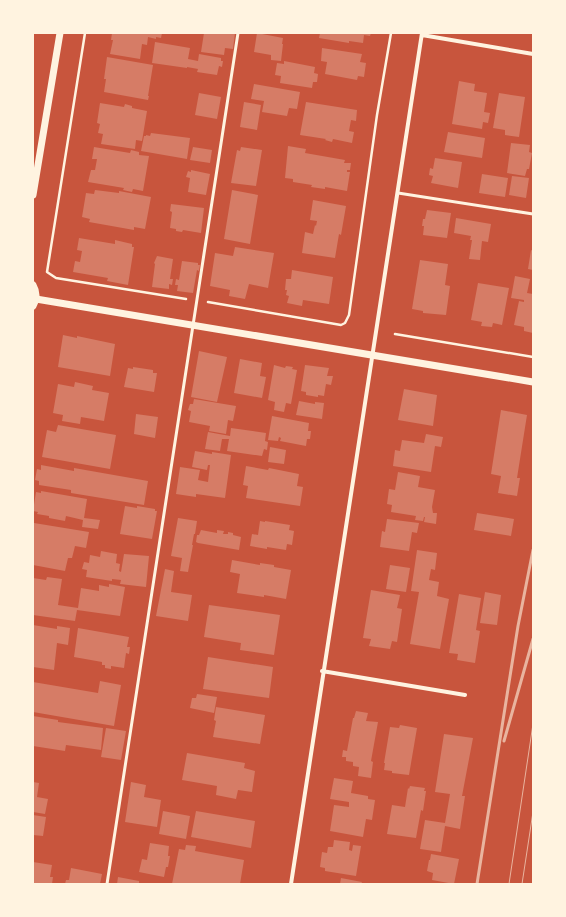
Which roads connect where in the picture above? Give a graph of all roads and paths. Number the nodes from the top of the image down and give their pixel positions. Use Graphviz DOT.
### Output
graph roads {
  1 [pos="60,33"];
  2 [pos="238,33"];
  3 [pos="422,34"];
  4 [pos="533,54"];
  5 [pos="398,193"];
  6 [pos="33,195"];
  7 [pos="533,214"];
  8 [pos="33,285"];
  9 [pos="34,303"];
  10 [pos="194,326"];
  11 [pos="395,334"];
  12 [pos="373,356"];
  13 [pos="533,357"];
  14 [pos="533,382"];
  15 [pos="322,671"];
  16 [pos="465,695"];
  17 [pos="107,884"];
  18 [pos="290,884"];
  1 -- 6 [label="street"];
  2 -- 10 [label="lane"];
  3 -- 4 [label="street"];
  3 -- 5 [label="street"];
  5 -- 7 [label="lane"];
  5 -- 12 [label="street"];
  8 -- 9 [label="street"];
  9 -- 10 [label="street"];
  10 -- 12 [label="street"];
  10 -- 17 [label="lane"];
  11 -- 13 [label="path"];
  12 -- 14 [label="street"];
  12 -- 15 [label="street"];
  15 -- 16 [label="street"];
  15 -- 18 [label="street"];
}
